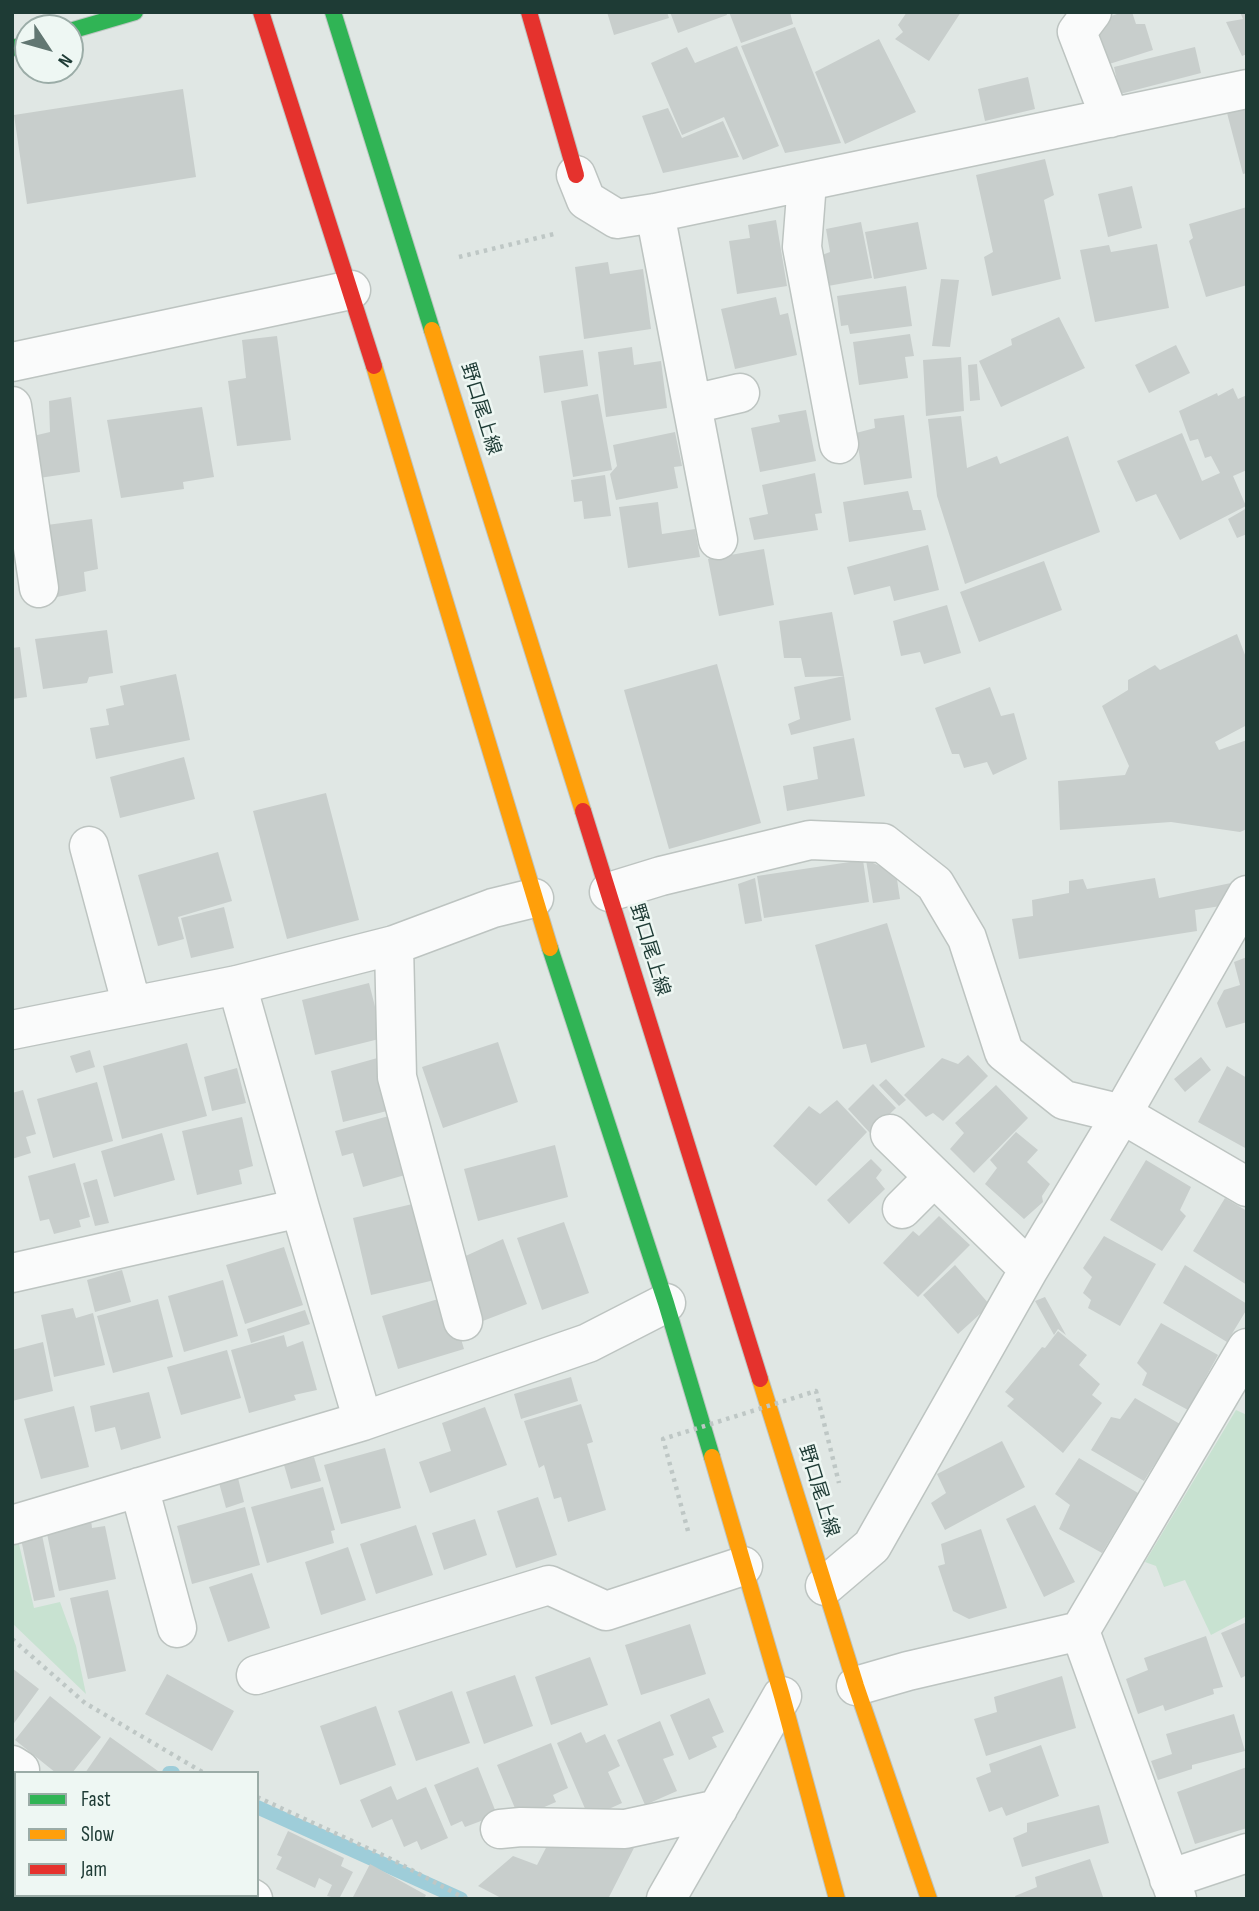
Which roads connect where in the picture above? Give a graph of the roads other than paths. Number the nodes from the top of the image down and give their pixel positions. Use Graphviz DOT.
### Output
graph roads {
  1 [pos="135,12"];
  2 [pos="261,12"];
  3 [pos="333,12"];
  4 [pos="529,12"];
  5 [pos="1092,12"];
  6 [pos="84,27"];
  7 [pos="1247,89"];
  8 [pos="1110,118"];
  9 [pos="576,175"];
  10 [pos="807,182"];
  11 [pos="655,213"];
  12 [pos="351,289"];
  13 [pos="12,362"];
  14 [pos="740,393"];
  15 [pos="693,404"];
  16 [pos="12,406"];
  17 [pos="839,444"];
  18 [pos="718,540"];
  19 [pos="39,587"];
  20 [pos="89,846"];
  21 [pos="610,892"];
  22 [pos="1247,895"];
  23 [pos="534,898"];
  24 [pos="394,945"];
  25 [pos="237,985"];
  26 [pos="132,1006"];
  27 [pos="12,1030"];
  28 [pos="1122,1114"];
  29 [pos="890,1134"];
  30 [pos="934,1177"];
  31 [pos="1247,1187"];
  32 [pos="300,1208"];
  33 [pos="902,1209"];
  34 [pos="1029,1269"];
  35 [pos="12,1273"];
  36 [pos="666,1303"];
  37 [pos="463,1321"];
  38 [pos="1247,1348"];
  39 [pos="363,1421"];
  40 [pos="139,1488"];
  41 [pos="12,1525"];
  42 [pos="743,1566"];
  43 [pos="825,1586"];
  44 [pos="177,1628"];
  45 [pos="1080,1631"];
  46 [pos="256,1675"];
  47 [pos="856,1686"];
  48 [pos="782,1696"];
  49 [pos="718,1809"];
  50 [pos="500,1829"];
  51 [pos="1247,1853"];
  52 [pos="1173,1889"];
  53 [pos="666,1899"];
  54 [pos="837,1899"];
  55 [pos="929,1899"];
  1 -- 6 [label="main road"];
  2 -- 12 [label="main road"];
  3 -- 21 [label="main road, 野口尾上線"];
  4 -- 9 [label="main road"];
  5 -- 8 [label="street"];
  7 -- 8 [label="street"];
  8 -- 10 [label="street"];
  9 -- 11 [label="street"];
  10 -- 11 [label="street"];
  10 -- 17 [label="street"];
  11 -- 15 [label="street"];
  12 -- 13 [label="street"];
  12 -- 23 [label="main road"];
  14 -- 15 [label="street"];
  15 -- 18 [label="street"];
  16 -- 19 [label="street"];
  20 -- 26 [label="street"];
  21 -- 28 [label="street"];
  21 -- 43 [label="main road, 野口尾上線"];
  22 -- 28 [label="street"];
  23 -- 24 [label="street"];
  23 -- 36 [label="main road"];
  24 -- 25 [label="street"];
  24 -- 37 [label="street"];
  25 -- 26 [label="street"];
  25 -- 32 [label="street"];
  26 -- 27 [label="street"];
  28 -- 31 [label="street"];
  28 -- 34 [label="street"];
  29 -- 30 [label="street"];
  30 -- 33 [label="street"];
  30 -- 34 [label="street"];
  32 -- 35 [label="street"];
  32 -- 39 [label="street"];
  34 -- 43 [label="street"];
  36 -- 39 [label="street"];
  36 -- 42 [label="main road"];
  38 -- 45 [label="street"];
  39 -- 40 [label="street"];
  40 -- 41 [label="street"];
  40 -- 44 [label="street"];
  42 -- 46 [label="street"];
  42 -- 48 [label="main road"];
  43 -- 47 [label="main road, 野口尾上線"];
  45 -- 47 [label="street"];
  45 -- 52 [label="street"];
  47 -- 55 [label="main road, 野口尾上線"];
  48 -- 49 [label="street"];
  48 -- 54 [label="main road"];
  49 -- 50 [label="street"];
  49 -- 53 [label="street"];
  51 -- 52 [label="street"];
}
